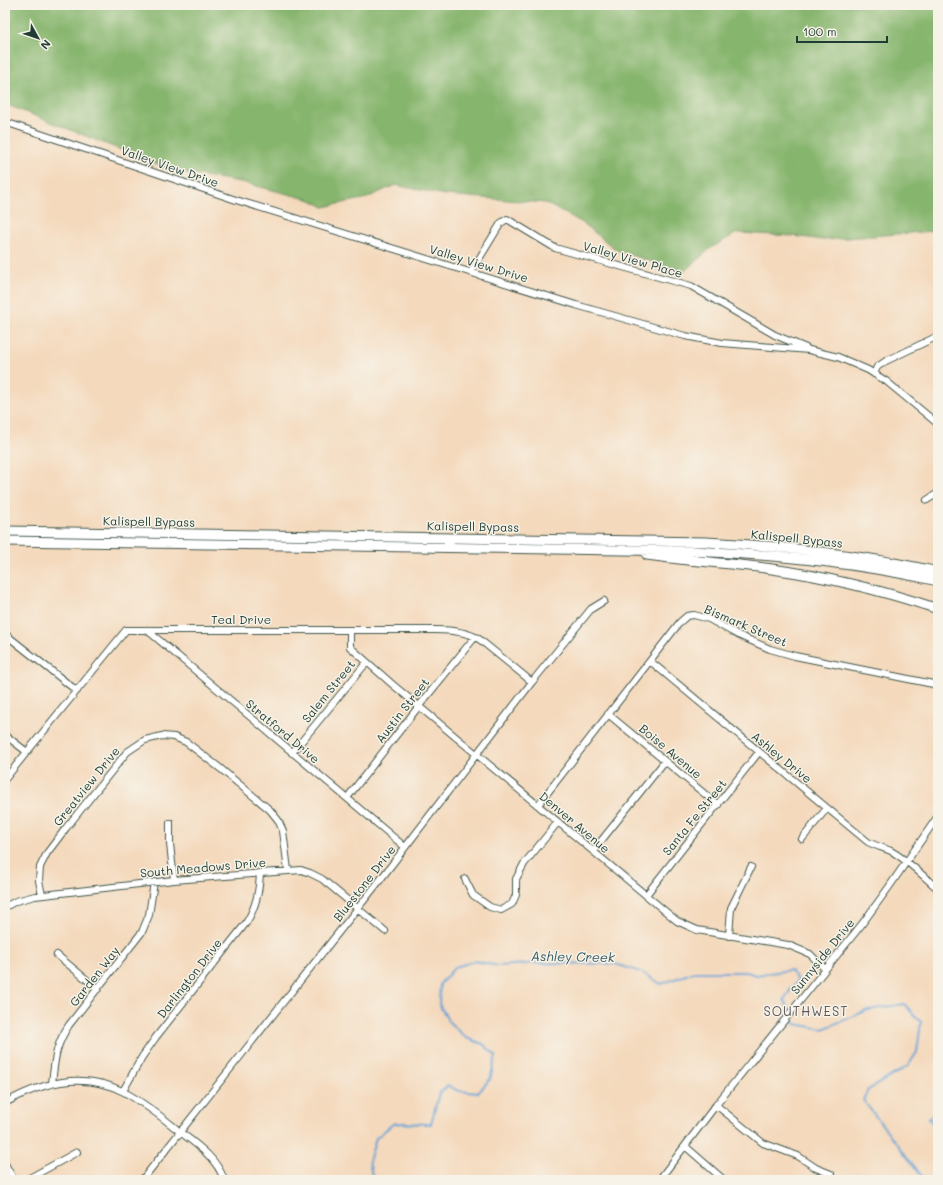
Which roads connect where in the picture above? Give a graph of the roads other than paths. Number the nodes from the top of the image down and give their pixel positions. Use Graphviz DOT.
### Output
graph roads {
  1 [pos="5,122"];
  2 [pos="471,272"];
  3 [pos="938,336"];
  4 [pos="809,350"];
  5 [pos="874,374"];
  6 [pos="938,424"];
  7 [pos="938,493"];
  8 [pos="927,500"];
  9 [pos="5,531"];
  10 [pos="5,541"];
  11 [pos="614,549"];
  12 [pos="938,572"];
  13 [pos="938,581"];
  14 [pos="604,601"];
  15 [pos="938,609"];
  16 [pos="147,630"];
  17 [pos="350,630"];
  18 [pos="5,634"];
  19 [pos="475,637"];
  20 [pos="650,661"];
  21 [pos="366,662"];
  22 [pos="532,682"];
  23 [pos="938,685"];
  24 [pos="77,691"];
  25 [pos="419,706"];
  26 [pos="608,714"];
  27 [pos="5,735"];
  28 [pos="27,752"];
  29 [pos="292,752"];
  30 [pos="759,752"];
  31 [pos="477,754"];
  32 [pos="665,761"];
  33 [pos="5,779"];
  34 [pos="347,798"];
  35 [pos="538,805"];
  36 [pos="718,805"];
  37 [pos="827,808"];
  38 [pos="938,816"];
  39 [pos="558,822"];
  40 [pos="170,823"];
  41 [pos="802,839"];
  42 [pos="405,847"];
  43 [pos="593,851"];
  44 [pos="906,862"];
  45 [pos="751,867"];
  46 [pos="288,870"];
  47 [pos="260,874"];
  48 [pos="174,880"];
  49 [pos="465,880"];
  50 [pos="154,882"];
  51 [pos="938,889"];
  52 [pos="42,895"];
  53 [pos="646,895"];
  54 [pos="5,907"];
  55 [pos="358,908"];
  56 [pos="384,931"];
  57 [pos="729,936"];
  58 [pos="57,955"];
  59 [pos="825,969"];
  60 [pos="98,989"];
  61 [pos="52,1083"];
  62 [pos="123,1091"];
  63 [pos="5,1103"];
  64 [pos="716,1105"];
  65 [pos="181,1132"];
  66 [pos="685,1146"];
  67 [pos="77,1152"];
  68 [pos="5,1164"];
  69 [pos="831,1174"];
  70 [pos="12,1179"];
  71 [pos="26,1180"];
  72 [pos="142,1180"];
  73 [pos="224,1180"];
  74 [pos="659,1180"];
  75 [pos="724,1180"];
  1 -- 2 [label="street, Valley View Drive"];
  2 -- 4 [label="street, Valley View Drive"];
  2 -- 4 [label="street, Valley View Place"];
  3 -- 5 [label="street"];
  4 -- 5 [label="street, Valley View Drive"];
  5 -- 6 [label="street, Valley View Drive"];
  7 -- 8 [label="street"];
  9 -- 12 [label="highway, Kalispell Bypass"];
  10 -- 11 [label="highway, Kalispell Bypass"];
  11 -- 13 [label="highway, Kalispell Bypass"];
  11 -- 15 [label="highway"];
  14 -- 22 [label="street, Bluestone Drive"];
  16 -- 17 [label="street, Teal Drive"];
  16 -- 24 [label="street, Teal Drive"];
  16 -- 29 [label="street, Stratford Drive"];
  17 -- 19 [label="street, Teal Drive"];
  17 -- 21 [label="street, Denver Avenue"];
  18 -- 24 [label="street"];
  19 -- 22 [label="street, Teal Drive"];
  19 -- 25 [label="street, Austin Street"];
  20 -- 23 [label="street, Bismark Street"];
  20 -- 26 [label="street, Bismark Street"];
  20 -- 30 [label="street, Ashley Drive"];
  21 -- 25 [label="street, Denver Avenue"];
  21 -- 29 [label="street, Salem Street"];
  22 -- 31 [label="street, Bluestone Drive"];
  24 -- 28 [label="street, Teal Drive"];
  25 -- 31 [label="street, Denver Avenue"];
  25 -- 34 [label="street, Austin Street"];
  26 -- 32 [label="street, Boise Avenue"];
  26 -- 35 [label="street, Bismark Street"];
  27 -- 28 [label="street"];
  28 -- 33 [label="street, Teal Drive"];
  29 -- 34 [label="street, Stratford Drive"];
  30 -- 36 [label="street, Santa Fe Street"];
  30 -- 37 [label="street, Ashley Drive"];
  31 -- 35 [label="street, Denver Avenue"];
  31 -- 42 [label="street, Bluestone Drive"];
  32 -- 36 [label="street, Boise Avenue"];
  32 -- 43 [label="street"];
  34 -- 42 [label="street, Stratford Drive"];
  35 -- 39 [label="street, Denver Avenue"];
  36 -- 53 [label="street, Santa Fe Street"];
  37 -- 41 [label="street"];
  37 -- 44 [label="street, Ashley Drive"];
  38 -- 44 [label="street, Sunnyside Drive"];
  39 -- 43 [label="street, Denver Avenue"];
  39 -- 49 [label="street"];
  40 -- 48 [label="street"];
  42 -- 55 [label="street, Bluestone Drive"];
  43 -- 53 [label="street, Denver Avenue"];
  44 -- 51 [label="street, Ashley Drive"];
  44 -- 59 [label="street, Sunnyside Drive"];
  45 -- 57 [label="street"];
  46 -- 47 [label="street, South Meadows Drive"];
  46 -- 52 [label="street, Greatview Drive"];
  46 -- 55 [label="street, South Meadows Drive"];
  47 -- 48 [label="street, South Meadows Drive"];
  47 -- 62 [label="street, Darlington Drive"];
  48 -- 50 [label="street, South Meadows Drive"];
  50 -- 52 [label="street, South Meadows Drive"];
  50 -- 60 [label="street, Garden Way"];
  52 -- 54 [label="street, South Meadows Drive"];
  53 -- 57 [label="street, Denver Avenue"];
  55 -- 56 [label="street, South Meadows Drive"];
  55 -- 65 [label="street, Bluestone Drive"];
  57 -- 59 [label="street, Denver Avenue"];
  58 -- 60 [label="street"];
  59 -- 64 [label="street, Sunnyside Drive"];
  60 -- 61 [label="street, Garden Way"];
  61 -- 62 [label="street"];
  61 -- 63 [label="street"];
  62 -- 65 [label="street"];
  64 -- 66 [label="street, Sunnyside Drive"];
  64 -- 69 [label="street"];
  65 -- 72 [label="street, Bluestone Drive"];
  65 -- 73 [label="street"];
  66 -- 74 [label="street, Sunnyside Drive"];
  66 -- 75 [label="street"];
  67 -- 71 [label="street"];
  68 -- 70 [label="street"];
}
